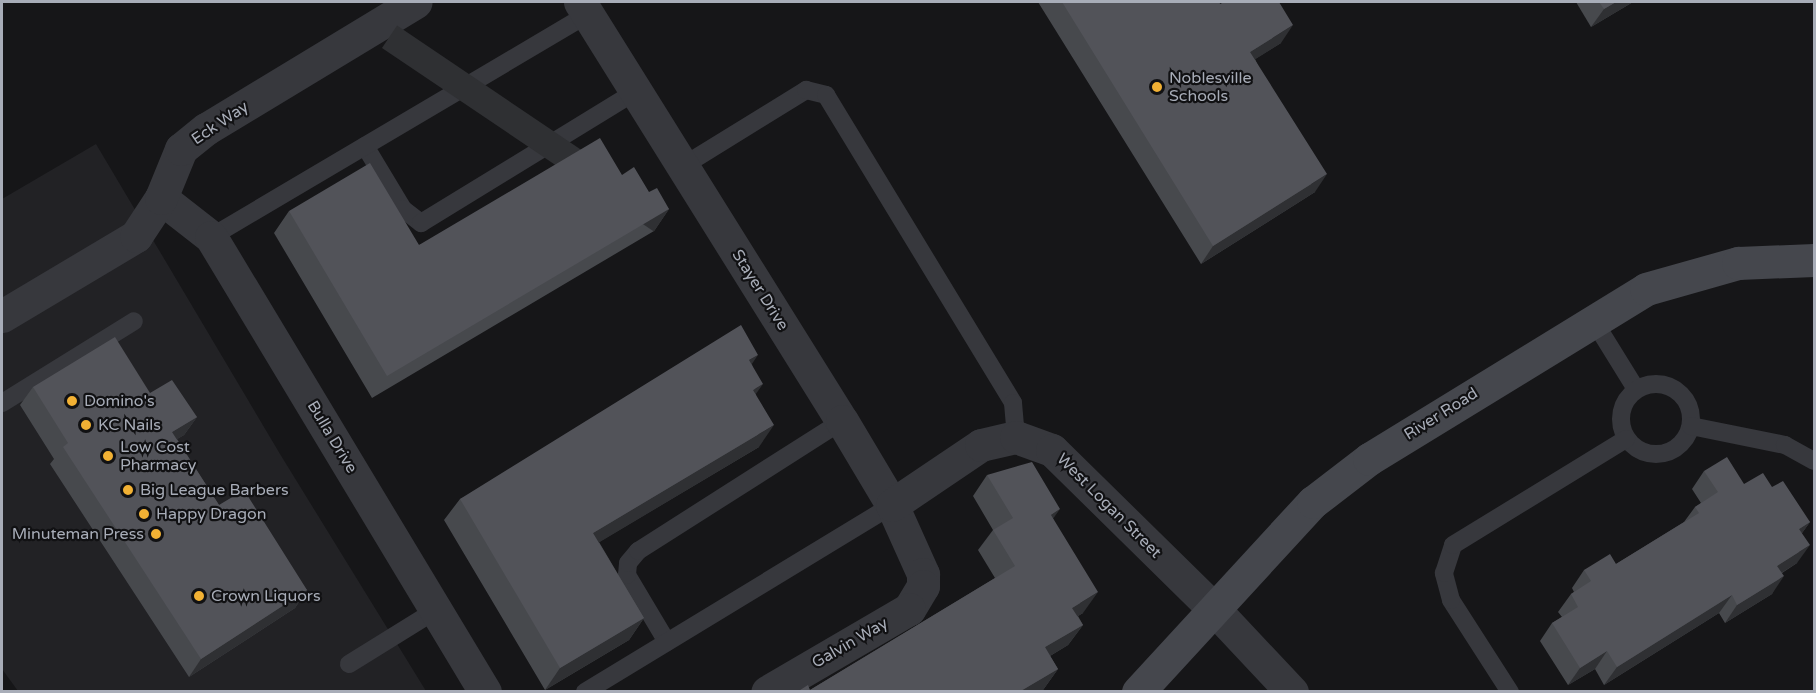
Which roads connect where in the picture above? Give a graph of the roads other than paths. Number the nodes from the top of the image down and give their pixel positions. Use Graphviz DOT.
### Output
graph roads {
  1 [pos="416,2"];
  2 [pos="584,8"];
  3 [pos="636,91"];
  4 [pos="365,146"];
  5 [pos="683,166"];
  6 [pos="161,198"];
  7 [pos="212,237"];
  8 [pos="1815,260"];
  9 [pos="2,316"];
  10 [pos="1592,318"];
  11 [pos="134,321"];
  12 [pos="1636,389"];
  13 [pos="2,403"];
  14 [pos="842,421"];
  15 [pos="1691,426"];
  16 [pos="1016,437"];
  17 [pos="1626,439"];
  18 [pos="1815,461"];
  19 [pos="892,505"];
  20 [pos="923,586"];
  21 [pos="1214,609"];
  22 [pos="436,610"];
  23 [pos="667,642"];
  24 [pos="349,664"];
  25 [pos="485,692"];
  26 [pos="585,692"];
  27 [pos="767,692"];
  28 [pos="1138,692"];
  29 [pos="1292,692"];
  30 [pos="1509,692"];
  1 -- 6 [label="street, Eck Way"];
  2 -- 3 [label="street, Stayer Drive"];
  2 -- 4 [label="lane"];
  3 -- 4 [label="lane"];
  3 -- 5 [label="street, Stayer Drive"];
  4 -- 7 [label="lane"];
  5 -- 14 [label="street, Stayer Drive"];
  5 -- 16 [label="lane"];
  6 -- 7 [label="street, Bulla Drive"];
  6 -- 9 [label="street, Eck Way"];
  7 -- 22 [label="street, Bulla Drive"];
  8 -- 10 [label="main road, River Road"];
  10 -- 12 [label="lane"];
  10 -- 21 [label="main road, River Road"];
  11 -- 13 [label="lane"];
  12 -- 15 [label="lane"];
  12 -- 17 [label="lane"];
  14 -- 19 [label="street, Stayer Drive"];
  14 -- 23 [label="lane"];
  15 -- 17 [label="lane"];
  15 -- 18 [label="lane"];
  16 -- 19 [label="street"];
  16 -- 21 [label="street, West Logan Street"];
  17 -- 30 [label="lane"];
  19 -- 20 [label="street, Stayer Drive"];
  19 -- 23 [label="lane"];
  20 -- 27 [label="street, Galvin Way"];
  21 -- 28 [label="main road, River Road"];
  21 -- 29 [label="street, West Logan Street"];
  22 -- 24 [label="lane"];
  22 -- 25 [label="street, Bulla Drive"];
  23 -- 26 [label="lane"];
}
